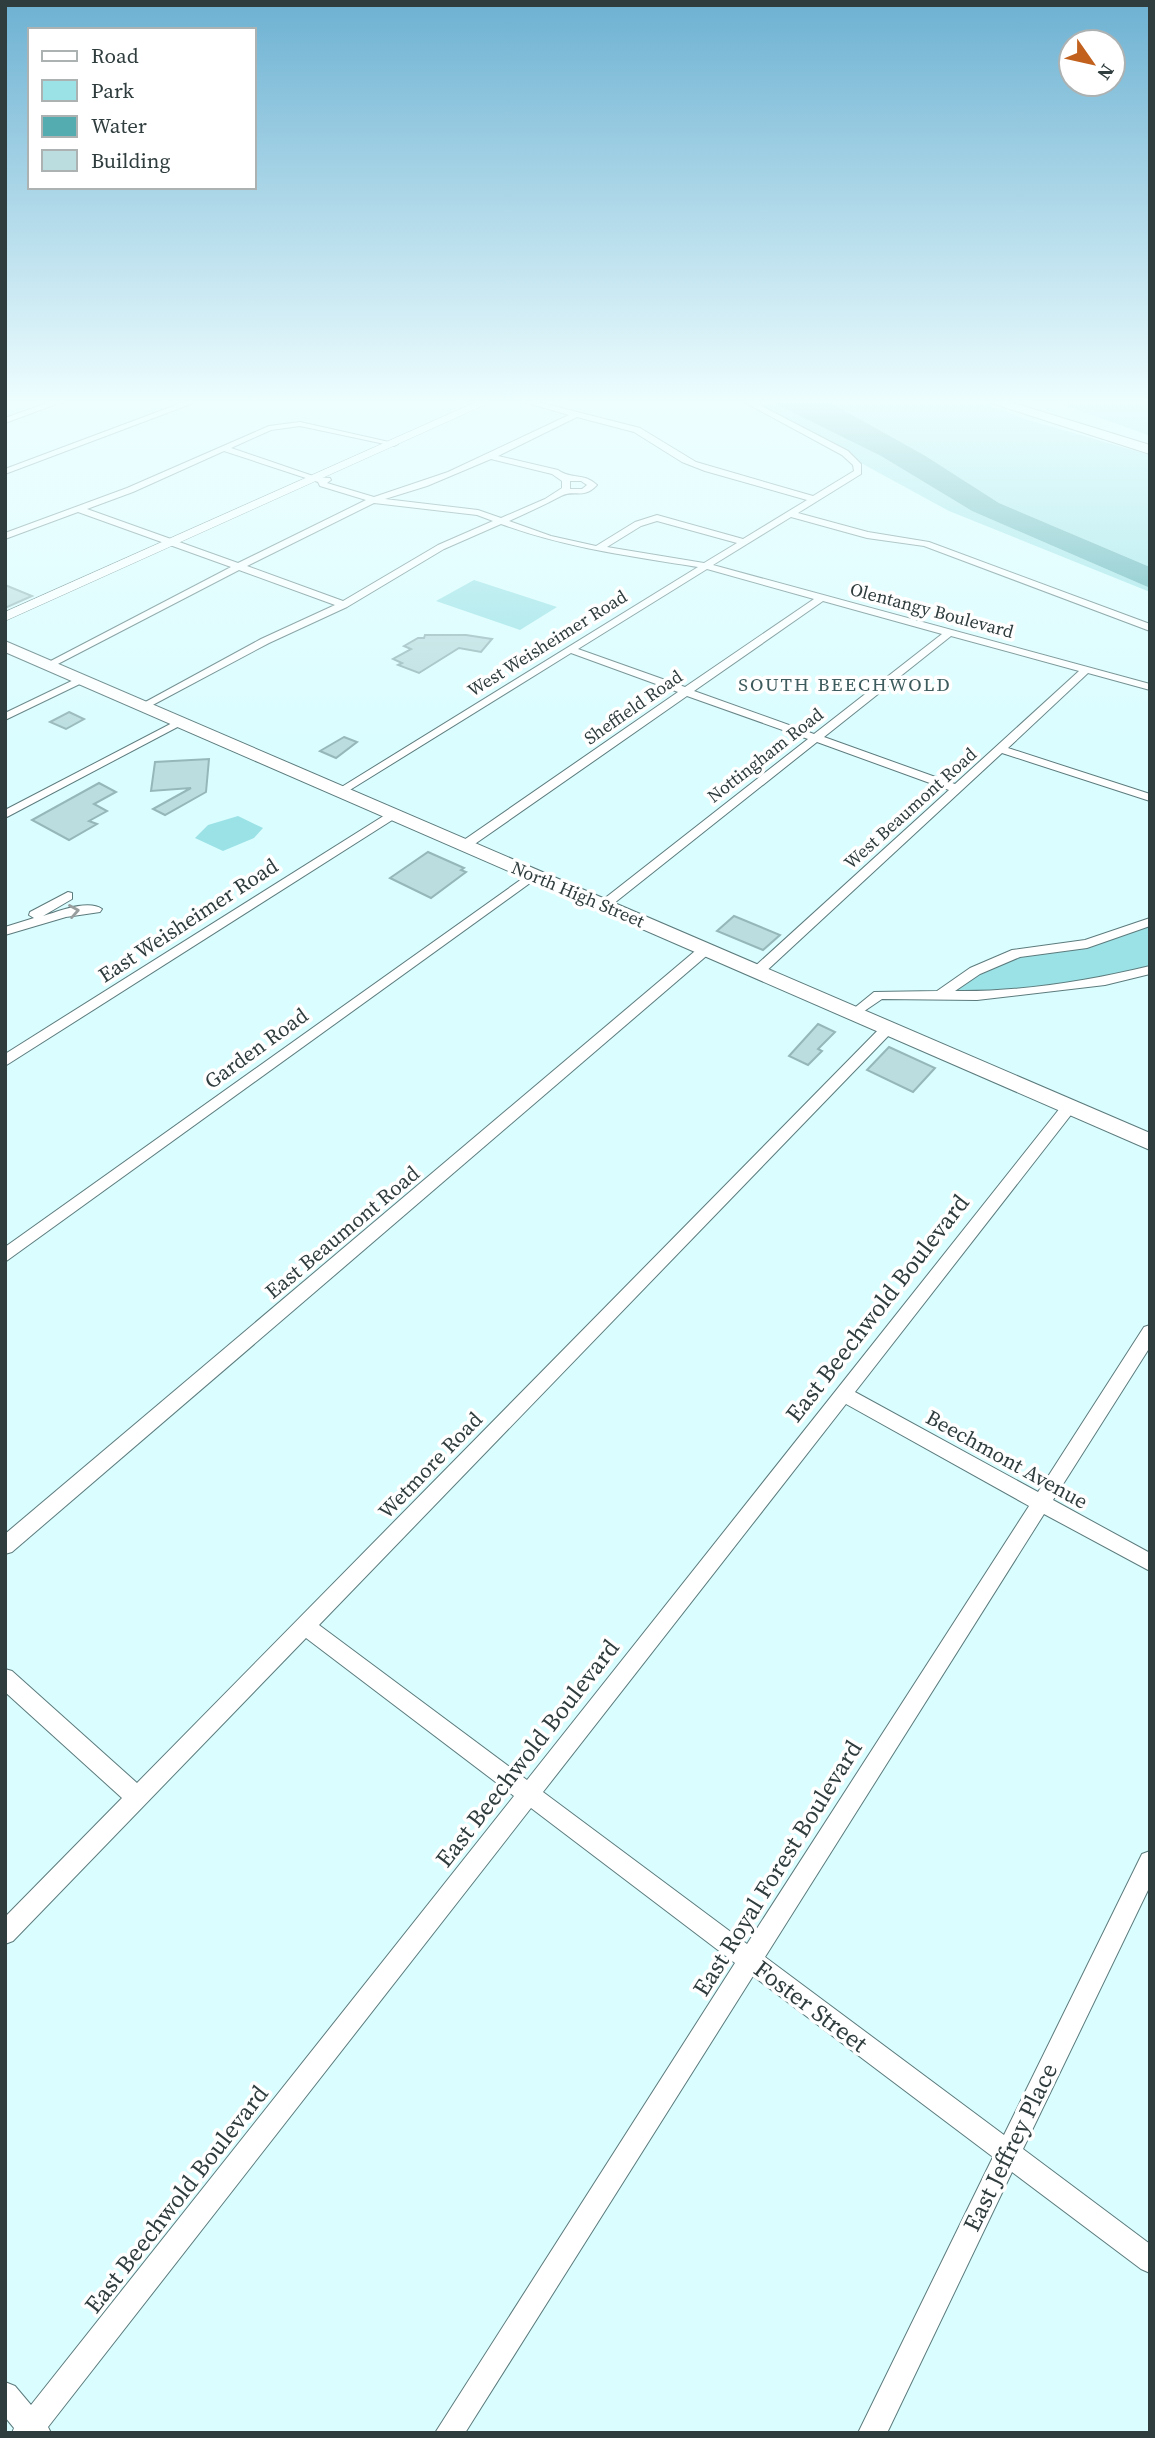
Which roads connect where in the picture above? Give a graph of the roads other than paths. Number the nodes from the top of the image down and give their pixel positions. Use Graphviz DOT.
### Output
graph roads {
  1 [pos="64,516"];
  2 [pos="96,516"];
  3 [pos="239,516"];
  4 [pos="342,516"];
  5 [pos="491,516"];
  6 [pos="512,516"];
  7 [pos="788,516"];
  8 [pos="797,516"];
  9 [pos="506,519"];
  10 [pos="5,536"];
  11 [pos="745,542"];
  12 [pos="173,545"];
  13 [pos="597,549"];
  14 [pos="706,566"];
  15 [pos="233,568"];
  16 [pos="821,598"];
  17 [pos="344,605"];
  18 [pos="331,611"];
  19 [pos="5,617"];
  20 [pos="1150,628"];
  21 [pos="949,633"];
  22 [pos="5,646"];
  23 [pos="571,650"];
  24 [pos="48,665"];
  25 [pos="1086,670"];
  26 [pos="82,679"];
  27 [pos="1150,687"];
  28 [pos="687,691"];
  29 [pos="143,706"];
  30 [pos="5,718"];
  31 [pos="182,722"];
  32 [pos="816,738"];
  33 [pos="1000,749"];
  34 [pos="957,789"];
  35 [pos="341,791"];
  36 [pos="1150,798"];
  37 [pos="393,814"];
  38 [pos="5,815"];
  39 [pos="465,845"];
  40 [pos="533,874"];
  41 [pos="68,895"];
  42 [pos="604,905"];
  43 [pos="96,909"];
  44 [pos="1150,922"];
  45 [pos="6,931"];
  46 [pos="706,949"];
  47 [pos="1150,970"];
  48 [pos="757,972"];
  49 [pos="942,994"];
  50 [pos="854,1014"];
  51 [pos="888,1028"];
  52 [pos="5,1061"];
  53 [pos="1069,1107"];
  54 [pos="1150,1142"];
  55 [pos="5,1256"];
  56 [pos="1150,1332"];
  57 [pos="843,1394"];
  58 [pos="1041,1503"];
  59 [pos="5,1546"];
  60 [pos="1150,1563"];
  61 [pos="305,1626"];
  62 [pos="5,1678"];
  63 [pos="528,1794"];
  64 [pos="137,1798"];
  65 [pos="1150,1862"];
  66 [pos="5,1933"];
  67 [pos="750,1960"];
  68 [pos="1007,2153"];
  69 [pos="1150,2260"];
  70 [pos="5,2396"];
  71 [pos="32,2430"];
  72 [pos="449,2433"];
  73 [pos="872,2433"];
  1 -- 10 [label="street"];
  2 -- 12 [label="street"];
  3 -- 12 [label="main road"];
  4 -- 15 [label="street"];
  5 -- 9 [label="street, Olentangy Boulevard"];
  6 -- 9 [label="street"];
  7 -- 11 [label="street, West Weisheimer Road"];
  8 -- 20 [label="street"];
  9 -- 13 [label="street, Olentangy Boulevard"];
  9 -- 17 [label="street"];
  11 -- 13 [label="street"];
  11 -- 14 [label="street, West Weisheimer Road"];
  12 -- 15 [label="street"];
  12 -- 19 [label="main road"];
  13 -- 14 [label="street, Olentangy Boulevard"];
  14 -- 16 [label="street, Olentangy Boulevard"];
  14 -- 23 [label="street, West Weisheimer Road"];
  15 -- 17 [label="street"];
  15 -- 18 [label="street"];
  15 -- 24 [label="street"];
  16 -- 21 [label="street, Olentangy Boulevard"];
  16 -- 28 [label="street, Sheffield Road"];
  17 -- 18 [label="street"];
  18 -- 29 [label="street"];
  21 -- 25 [label="street, Olentangy Boulevard"];
  21 -- 32 [label="street, Nottingham Road"];
  22 -- 24 [label="main road, North High Street"];
  23 -- 28 [label="street"];
  23 -- 35 [label="street, West Weisheimer Road"];
  24 -- 26 [label="main road, North High Street"];
  25 -- 27 [label="street, Olentangy Boulevard"];
  25 -- 33 [label="street, West Beaumont Road"];
  26 -- 29 [label="main road, North High Street"];
  26 -- 30 [label="street"];
  28 -- 32 [label="street"];
  28 -- 39 [label="street, Sheffield Road"];
  29 -- 31 [label="main road, North High Street"];
  31 -- 35 [label="main road, North High Street"];
  31 -- 38 [label="street"];
  32 -- 34 [label="street"];
  32 -- 42 [label="street, Nottingham Road"];
  33 -- 34 [label="street, West Beaumont Road"];
  33 -- 36 [label="street"];
  34 -- 48 [label="street, West Beaumont Road"];
  35 -- 37 [label="main road, North High Street"];
  37 -- 39 [label="main road, North High Street"];
  37 -- 52 [label="street, East Weisheimer Road"];
  39 -- 40 [label="main road, North High Street"];
  40 -- 42 [label="main road, North High Street"];
  40 -- 55 [label="street, Garden Road"];
  41 -- 45 [label="street"];
  42 -- 46 [label="main road, North High Street"];
  45 -- 43 [label="street, one-way"];
  44 -- 49 [label="street"];
  46 -- 48 [label="main road, North High Street"];
  46 -- 59 [label="street, East Beaumont Road"];
  47 -- 49 [label="street"];
  48 -- 50 [label="main road, North High Street"];
  49 -- 50 [label="street"];
  50 -- 51 [label="main road, North High Street"];
  51 -- 53 [label="main road, North High Street"];
  51 -- 61 [label="street, Wetmore Road"];
  53 -- 54 [label="main road, North High Street"];
  53 -- 57 [label="street, East Beechwold Boulevard"];
  56 -- 58 [label="street, East Royal Forest Boulevard"];
  57 -- 58 [label="street, Beechmont Avenue"];
  57 -- 63 [label="street, East Beechwold Boulevard"];
  58 -- 60 [label="street, Beechmont Avenue"];
  58 -- 67 [label="street, East Royal Forest Boulevard"];
  61 -- 63 [label="street, Foster Street"];
  61 -- 64 [label="street, Wetmore Road"];
  62 -- 64 [label="street"];
  63 -- 67 [label="street, Foster Street"];
  63 -- 71 [label="street, East Beechwold Boulevard"];
  64 -- 66 [label="street, Wetmore Road"];
  65 -- 68 [label="street, East Jeffrey Place"];
  67 -- 68 [label="street, Foster Street"];
  67 -- 72 [label="street, East Royal Forest Boulevard"];
  68 -- 69 [label="street, Foster Street"];
  68 -- 73 [label="street, East Jeffrey Place"];
  70 -- 71 [label="street"];
}
